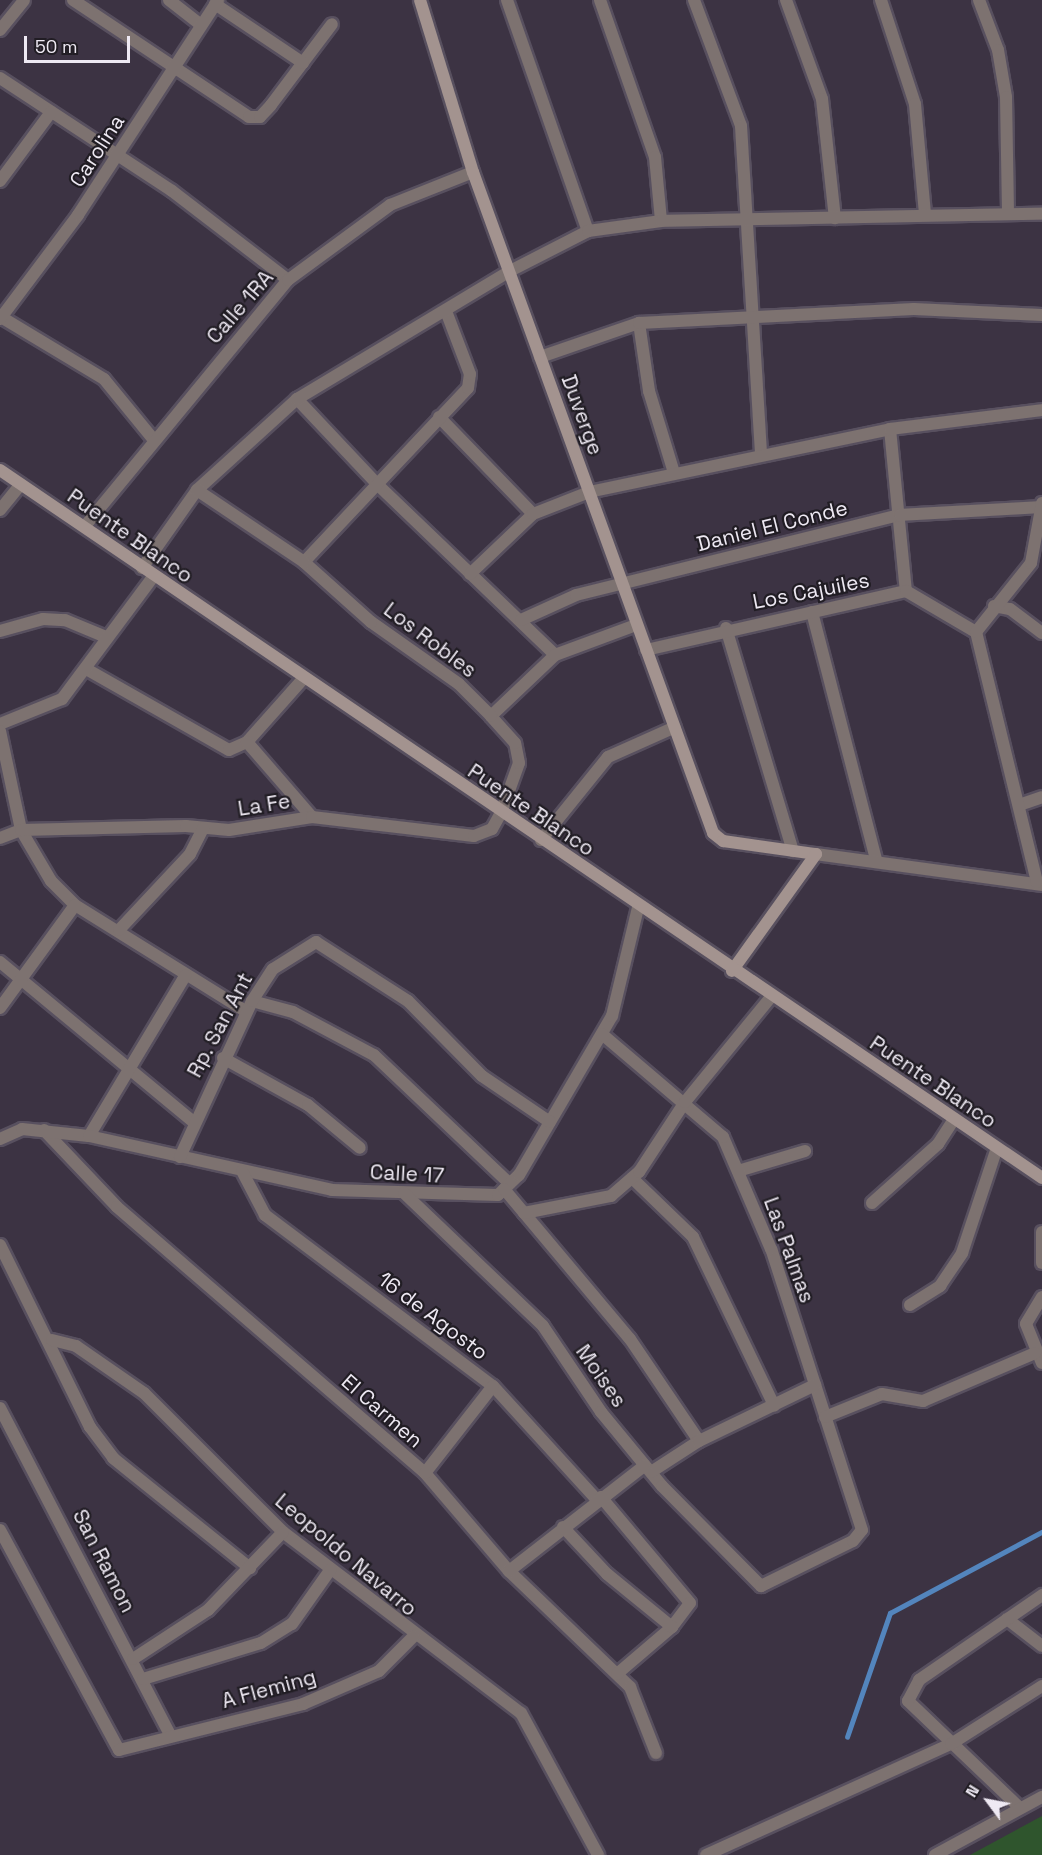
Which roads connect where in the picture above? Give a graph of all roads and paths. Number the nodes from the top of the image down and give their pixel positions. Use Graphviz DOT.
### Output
graph roads {
  1 [pos="24,0"];
  2 [pos="73,0"];
  3 [pos="170,0"];
  4 [pos="420,0"];
  5 [pos="507,0"];
  6 [pos="600,0"];
  7 [pos="694,0"];
  8 [pos="786,0"];
  9 [pos="881,0"];
  10 [pos="979,0"];
  11 [pos="217,2"];
  12 [pos="200,24"];
  13 [pos="332,24"];
  14 [pos="0,30"];
  15 [pos="303,63"];
  16 [pos="172,69"];
  17 [pos="0,78"];
  18 [pos="51,112"];
  19 [pos="119,154"];
  20 [pos="473,172"];
  21 [pos="0,181"];
  22 [pos="1008,212"];
  23 [pos="925,214"];
  24 [pos="1042,214"];
  25 [pos="835,218"];
  26 [pos="745,220"];
  27 [pos="661,221"];
  28 [pos="588,231"];
  29 [pos="510,271"];
  30 [pos="288,280"];
  31 [pos="446,311"];
  32 [pos="1042,315"];
  33 [pos="1,318"];
  34 [pos="752,320"];
  35 [pos="639,323"];
  36 [pos="540,357"];
  37 [pos="297,399"];
  38 [pos="1042,411"];
  39 [pos="439,417"];
  40 [pos="890,429"];
  41 [pos="154,440"];
  42 [pos="760,454"];
  43 [pos="0,470"];
  44 [pos="674,473"];
  45 [pos="21,484"];
  46 [pos="378,485"];
  47 [pos="197,490"];
  48 [pos="589,492"];
  49 [pos="1041,505"];
  50 [pos="0,510"];
  51 [pos="533,514"];
  52 [pos="900,515"];
  53 [pos="85,526"];
  54 [pos="304,562"];
  55 [pos="141,568"];
  56 [pos="470,574"];
  57 [pos="153,577"];
  58 [pos="621,585"];
  59 [pos="906,591"];
  60 [pos="994,606"];
  61 [pos="812,612"];
  62 [pos="521,620"];
  63 [pos="636,625"];
  64 [pos="726,627"];
  65 [pos="0,631"];
  66 [pos="976,632"];
  67 [pos="1042,633"];
  68 [pos="106,637"];
  69 [pos="646,650"];
  70 [pos="555,655"];
  71 [pos="88,670"];
  72 [pos="303,679"];
  73 [pos="491,716"];
  74 [pos="0,724"];
  75 [pos="675,727"];
  76 [pos="0,731"];
  77 [pos="247,742"];
  78 [pos="1042,797"];
  79 [pos="1022,804"];
  80 [pos="501,813"];
  81 [pos="312,817"];
  82 [pos="203,828"];
  83 [pos="21,830"];
  84 [pos="0,838"];
  85 [pos="541,840"];
  86 [pos="793,851"];
  87 [pos="816,854"];
  88 [pos="876,860"];
  89 [pos="1040,883"];
  90 [pos="75,904"];
  91 [pos="638,908"];
  92 [pos="119,930"];
  93 [pos="0,962"];
  94 [pos="732,971"];
  95 [pos="185,976"];
  96 [pos="18,979"];
  97 [pos="771,997"];
  98 [pos="248,1006"];
  99 [pos="0,1008"];
  100 [pos="602,1034"];
  101 [pos="223,1058"];
  102 [pos="129,1070"];
  103 [pos="685,1102"];
  104 [pos="954,1119"];
  105 [pos="192,1122"];
  106 [pos="550,1122"];
  107 [pos="44,1130"];
  108 [pos="89,1136"];
  109 [pos="0,1139"];
  110 [pos="360,1148"];
  111 [pos="997,1148"];
  112 [pos="805,1151"];
  113 [pos="180,1157"];
  114 [pos="242,1171"];
  115 [pos="738,1171"];
  116 [pos="632,1178"];
  117 [pos="1042,1178"];
  118 [pos="507,1186"];
  119 [pos="404,1193"];
  120 [pos="872,1203"];
  121 [pos="524,1213"];
  122 [pos="1042,1232"];
  123 [pos="0,1245"];
  124 [pos="1042,1263"];
  125 [pos="1042,1298"];
  126 [pos="910,1305"];
  127 [pos="52,1340"];
  128 [pos="1039,1358"];
  129 [pos="815,1385"];
  130 [pos="493,1386"];
  131 [pos="774,1405"];
  132 [pos="0,1408"];
  133 [pos="825,1417"];
  134 [pos="699,1441"];
  135 [pos="648,1468"];
  136 [pos="425,1473"];
  137 [pos="599,1499"];
  138 [pos="563,1527"];
  139 [pos="0,1530"];
  140 [pos="283,1532"];
  141 [pos="250,1568"];
  142 [pos="331,1569"];
  143 [pos="509,1570"];
  144 [pos="761,1586"];
  145 [pos="1042,1595"];
  146 [pos="1006,1619"];
  147 [pos="672,1627"];
  148 [pos="414,1636"];
  149 [pos="1042,1646"];
  150 [pos="133,1659"];
  151 [pos="616,1674"];
  152 [pos="143,1680"];
  153 [pos="1042,1686"];
  154 [pos="170,1734"];
  155 [pos="951,1744"];
  156 [pos="656,1753"];
  157 [pos="1042,1797"];
  158 [pos="1020,1808"];
  159 [pos="598,1855"];
  160 [pos="706,1855"];
  161 [pos="935,1855"];
  1 -- 14 [label="street"];
  2 -- 16 [label="street"];
  3 -- 12 [label="street"];
  4 -- 20 [label="street, Duverge"];
  5 -- 28 [label="street"];
  6 -- 27 [label="street"];
  7 -- 26 [label="street"];
  8 -- 25 [label="street"];
  9 -- 23 [label="street"];
  10 -- 22 [label="street"];
  11 -- 12 [label="street, Carolina"];
  11 -- 15 [label="street"];
  12 -- 16 [label="street, Carolina"];
  13 -- 15 [label="street"];
  15 -- 16 [label="street"];
  16 -- 19 [label="street, Carolina"];
  17 -- 18 [label="street"];
  18 -- 19 [label="street"];
  18 -- 21 [label="street"];
  19 -- 30 [label="street"];
  19 -- 33 [label="street, Carolina"];
  20 -- 29 [label="street, Duverge"];
  20 -- 30 [label="street, Calle 1RA"];
  22 -- 23 [label="street"];
  22 -- 24 [label="street"];
  23 -- 25 [label="street"];
  25 -- 26 [label="street"];
  26 -- 27 [label="street"];
  26 -- 34 [label="street"];
  27 -- 28 [label="street"];
  28 -- 29 [label="street"];
  29 -- 31 [label="street"];
  29 -- 36 [label="street, Duverge"];
  30 -- 41 [label="street, Calle 1RA"];
  31 -- 37 [label="street"];
  31 -- 39 [label="street"];
  32 -- 34 [label="street"];
  33 -- 41 [label="street"];
  34 -- 35 [label="street"];
  34 -- 42 [label="street"];
  35 -- 36 [label="street"];
  35 -- 44 [label="street"];
  36 -- 48 [label="street, Duverge"];
  37 -- 46 [label="street"];
  37 -- 47 [label="street"];
  38 -- 40 [label="street"];
  39 -- 46 [label="street"];
  39 -- 51 [label="street"];
  40 -- 42 [label="street"];
  40 -- 52 [label="street"];
  41 -- 53 [label="street, Calle 1RA"];
  42 -- 44 [label="street"];
  43 -- 45 [label="street, Puente Blanco"];
  44 -- 48 [label="street"];
  45 -- 50 [label="street"];
  45 -- 53 [label="street, Puente Blanco"];
  46 -- 54 [label="street"];
  46 -- 56 [label="street"];
  47 -- 54 [label="street, Los Robles"];
  47 -- 55 [label="street"];
  48 -- 51 [label="street"];
  48 -- 58 [label="street, Duverge"];
  49 -- 52 [label="street, Daniel El Conde"];
  49 -- 60 [label="street"];
  51 -- 56 [label="street"];
  52 -- 58 [label="street, Daniel El Conde"];
  52 -- 59 [label="street"];
  53 -- 55 [label="street, Puente Blanco"];
  54 -- 73 [label="street, Los Robles"];
  55 -- 57 [label="street, Puente Blanco"];
  56 -- 62 [label="street"];
  57 -- 68 [label="street"];
  57 -- 72 [label="street, Puente Blanco"];
  58 -- 62 [label="street, Daniel El Conde"];
  58 -- 63 [label="street, Duverge"];
  59 -- 61 [label="street, Los Cajuiles"];
  59 -- 66 [label="street"];
  60 -- 66 [label="street"];
  60 -- 67 [label="street"];
  61 -- 64 [label="street, Los Cajuiles"];
  61 -- 88 [label="street"];
  62 -- 70 [label="street"];
  63 -- 69 [label="street, Duverge"];
  63 -- 70 [label="street"];
  64 -- 69 [label="street, Los Cajuiles"];
  64 -- 86 [label="street"];
  65 -- 68 [label="street"];
  66 -- 79 [label="street"];
  68 -- 71 [label="street"];
  69 -- 75 [label="street, Duverge"];
  70 -- 73 [label="street"];
  71 -- 74 [label="street"];
  71 -- 77 [label="street"];
  72 -- 77 [label="street"];
  72 -- 80 [label="street, Puente Blanco"];
  73 -- 80 [label="street, Los Robles"];
  75 -- 85 [label="street"];
  75 -- 86 [label="street, Duverge"];
  76 -- 83 [label="street"];
  77 -- 81 [label="street"];
  78 -- 79 [label="street"];
  79 -- 89 [label="street"];
  80 -- 81 [label="street, La Fe"];
  80 -- 85 [label="street, Puente Blanco"];
  81 -- 82 [label="street, La Fe"];
  82 -- 83 [label="street, La Fe"];
  82 -- 92 [label="street"];
  83 -- 84 [label="street"];
  83 -- 90 [label="street"];
  85 -- 91 [label="street, Puente Blanco"];
  86 -- 87 [label="street"];
  87 -- 88 [label="street"];
  87 -- 94 [label="street"];
  88 -- 89 [label="street"];
  90 -- 92 [label="street"];
  90 -- 96 [label="street"];
  91 -- 94 [label="street, Puente Blanco"];
  91 -- 100 [label="street"];
  92 -- 95 [label="street"];
  93 -- 96 [label="street"];
  94 -- 97 [label="street, Puente Blanco"];
  95 -- 98 [label="street"];
  95 -- 102 [label="street"];
  96 -- 99 [label="street"];
  96 -- 102 [label="street"];
  97 -- 103 [label="street"];
  97 -- 104 [label="street, Puente Blanco"];
  98 -- 101 [label="street, Rp. San Ant"];
  98 -- 106 [label="street, Rp. San Ant"];
  98 -- 118 [label="street"];
  100 -- 103 [label="street, Las Palmas"];
  100 -- 106 [label="street"];
  101 -- 105 [label="street, Rp. San Ant"];
  101 -- 110 [label="street"];
  102 -- 105 [label="street"];
  102 -- 108 [label="street"];
  103 -- 115 [label="street, Las Palmas"];
  103 -- 116 [label="street"];
  104 -- 111 [label="street, Puente Blanco"];
  104 -- 120 [label="street"];
  105 -- 113 [label="street, Rp. San Ant"];
  106 -- 118 [label="street"];
  107 -- 108 [label="street, Calle 17"];
  107 -- 109 [label="street, Calle 17"];
  107 -- 136 [label="street, El Carmen"];
  108 -- 113 [label="street, Calle 17"];
  111 -- 117 [label="street, Puente Blanco"];
  111 -- 126 [label="street"];
  112 -- 115 [label="street"];
  113 -- 114 [label="street, Calle 17"];
  114 -- 119 [label="street, Calle 17"];
  114 -- 130 [label="street, 16 de Agosto"];
  115 -- 129 [label="street, Las Palmas"];
  116 -- 121 [label="street"];
  116 -- 131 [label="street"];
  118 -- 119 [label="street, Calle 17"];
  118 -- 121 [label="street"];
  119 -- 135 [label="street, Moises"];
  121 -- 134 [label="street"];
  122 -- 124 [label="street"];
  123 -- 127 [label="street"];
  125 -- 128 [label="street"];
  127 -- 140 [label="street, Leopoldo Navarro"];
  127 -- 141 [label="street"];
  128 -- 133 [label="street"];
  129 -- 131 [label="street"];
  129 -- 133 [label="street, Las Palmas"];
  130 -- 136 [label="street"];
  130 -- 137 [label="street, 16 de Agosto"];
  131 -- 134 [label="street"];
  132 -- 150 [label="street, San Ramon"];
  133 -- 144 [label="street, Las Palmas"];
  134 -- 135 [label="street"];
  135 -- 137 [label="street"];
  135 -- 144 [label="street, Moises"];
  136 -- 143 [label="street, El Carmen"];
  137 -- 138 [label="street"];
  137 -- 147 [label="street, 16 de Agosto"];
  138 -- 143 [label="street"];
  138 -- 147 [label="street"];
  139 -- 154 [label="street, A Fleming"];
  140 -- 141 [label="street"];
  140 -- 142 [label="street, Leopoldo Navarro"];
  141 -- 150 [label="street"];
  142 -- 148 [label="street, Leopoldo Navarro"];
  142 -- 152 [label="street"];
  143 -- 151 [label="street, El Carmen"];
  145 -- 146 [label="street"];
  146 -- 149 [label="street"];
  146 -- 155 [label="street"];
  147 -- 151 [label="street, 16 de Agosto"];
  148 -- 154 [label="street, A Fleming"];
  148 -- 159 [label="street, Leopoldo Navarro"];
  150 -- 152 [label="street, San Ramon"];
  151 -- 156 [label="street, El Carmen"];
  152 -- 154 [label="street, San Ramon"];
  153 -- 155 [label="street"];
  155 -- 158 [label="street"];
  155 -- 160 [label="street"];
  157 -- 158 [label="street"];
  158 -- 161 [label="street"];
}
